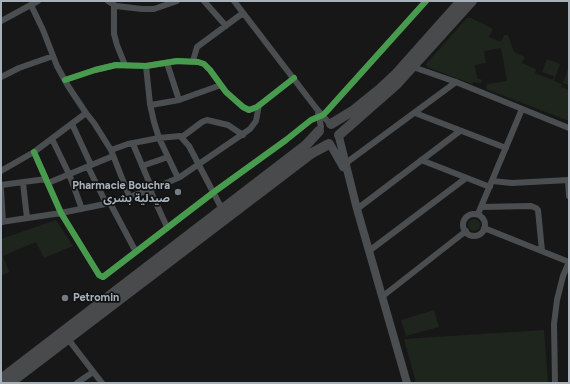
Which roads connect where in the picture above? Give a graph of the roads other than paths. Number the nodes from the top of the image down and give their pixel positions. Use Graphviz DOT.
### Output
graph roads {
  1 [pos="38,1"];
  2 [pos="177,1"];
  3 [pos="204,1"];
  4 [pos="234,1"];
  5 [pos="426,1"];
  6 [pos="467,2"];
  7 [pos="111,3"];
  8 [pos="31,5"];
  9 [pos="244,13"];
  10 [pos="1,21"];
  11 [pos="226,26"];
  12 [pos="53,56"];
  13 [pos="193,61"];
  14 [pos="167,63"];
  15 [pos="125,65"];
  16 [pos="146,66"];
  17 [pos="413,67"];
  18 [pos="1,77"];
  19 [pos="294,78"];
  20 [pos="65,80"];
  21 [pos="456,82"];
  22 [pos="221,85"];
  23 [pos="179,100"];
  24 [pos="151,105"];
  25 [pos="259,105"];
  26 [pos="522,109"];
  27 [pos="86,113"];
  28 [pos="414,113"];
  29 [pos="321,115"];
  30 [pos="348,119"];
  31 [pos="72,124"];
  32 [pos="325,126"];
  33 [pos="569,128"];
  34 [pos="460,131"];
  35 [pos="243,135"];
  36 [pos="339,136"];
  37 [pos="182,137"];
  38 [pos="159,138"];
  39 [pos="52,139"];
  40 [pos="133,144"];
  41 [pos="329,144"];
  42 [pos="506,148"];
  43 [pos="309,149"];
  44 [pos="34,152"];
  45 [pos="112,153"];
  46 [pos="168,157"];
  47 [pos="422,160"];
  48 [pos="346,163"];
  49 [pos="198,164"];
  50 [pos="89,166"];
  51 [pos="142,166"];
  52 [pos="1,171"];
  53 [pos="69,174"];
  54 [pos="178,178"];
  55 [pos="466,178"];
  56 [pos="349,180"];
  57 [pos="568,180"];
  58 [pos="47,181"];
  59 [pos="23,182"];
  60 [pos="491,184"];
  61 [pos="1,185"];
  62 [pos="1,189"];
  63 [pos="151,190"];
  64 [pos="214,192"];
  65 [pos="129,196"];
  66 [pos="569,196"];
  67 [pos="108,203"];
  68 [pos="481,207"];
  69 [pos="82,208"];
  70 [pos="357,209"];
  71 [pos="61,213"];
  72 [pos="225,213"];
  73 [pos="478,214"];
  74 [pos="27,218"];
  75 [pos="2,222"];
  76 [pos="167,227"];
  77 [pos="484,228"];
  78 [pos="466,231"];
  79 [pos="369,250"];
  80 [pos="542,251"];
  81 [pos="136,252"];
  82 [pos="569,262"];
  83 [pos="383,296"];
  84 [pos="68,339"];
  85 [pos="93,372"];
  86 [pos="19,376"];
  87 [pos="1,379"];
  88 [pos="10,383"];
  89 [pos="77,383"];
  90 [pos="102,383"];
  91 [pos="407,383"];
  92 [pos="555,383"];
  1 -- 8 [label="street"];
  2 -- 7 [label="street"];
  3 -- 11 [label="street"];
  4 -- 9 [label="street"];
  5 -- 29 [label="street"];
  6 -- 17 [label="main road"];
  6 -- 30 [label="main road"];
  7 -- 15 [label="street"];
  8 -- 10 [label="street"];
  8 -- 12 [label="street"];
  9 -- 11 [label="street"];
  9 -- 19 [label="street"];
  11 -- 13 [label="street"];
  12 -- 18 [label="street"];
  12 -- 20 [label="street"];
  13 -- 14 [label="street"];
  13 -- 22 [label="street"];
  14 -- 16 [label="street"];
  14 -- 23 [label="street"];
  15 -- 16 [label="street"];
  15 -- 20 [label="street"];
  16 -- 24 [label="street"];
  17 -- 21 [label="street"];
  17 -- 30 [label="main road"];
  19 -- 25 [label="street"];
  19 -- 29 [label="street"];
  20 -- 27 [label="street"];
  21 -- 26 [label="street"];
  21 -- 28 [label="street"];
  22 -- 23 [label="street"];
  22 -- 25 [label="street"];
  23 -- 24 [label="street"];
  24 -- 38 [label="street"];
  25 -- 35 [label="street"];
  26 -- 33 [label="street"];
  26 -- 42 [label="street"];
  27 -- 31 [label="street"];
  27 -- 45 [label="street"];
  28 -- 34 [label="street"];
  28 -- 48 [label="street"];
  29 -- 32 [label="street"];
  29 -- 64 [label="street"];
  30 -- 32 [label="main road"];
  30 -- 36 [label="main road"];
  31 -- 39 [label="street"];
  31 -- 50 [label="street"];
  32 -- 36 [label="main road"];
  32 -- 41 [label="main road"];
  32 -- 43 [label="main road"];
  34 -- 42 [label="street"];
  34 -- 47 [label="street"];
  35 -- 37 [label="street"];
  35 -- 49 [label="street"];
  36 -- 41 [label="main road"];
  36 -- 48 [label="street"];
  37 -- 38 [label="street"];
  37 -- 49 [label="street"];
  38 -- 40 [label="street"];
  38 -- 46 [label="street"];
  39 -- 44 [label="street"];
  39 -- 53 [label="street"];
  40 -- 45 [label="street"];
  40 -- 51 [label="street"];
  41 -- 43 [label="main road"];
  41 -- 56 [label="street"];
  42 -- 60 [label="street"];
  43 -- 72 [label="main road"];
  44 -- 52 [label="street"];
  44 -- 58 [label="street"];
  45 -- 50 [label="street"];
  45 -- 65 [label="street"];
  46 -- 51 [label="street"];
  46 -- 54 [label="street"];
  47 -- 55 [label="street"];
  47 -- 70 [label="street"];
  48 -- 56 [label="street"];
  49 -- 54 [label="street"];
  49 -- 64 [label="street"];
  50 -- 53 [label="street"];
  50 -- 67 [label="street"];
  51 -- 63 [label="street"];
  53 -- 58 [label="street"];
  53 -- 69 [label="street"];
  54 -- 63 [label="street"];
  55 -- 60 [label="street"];
  55 -- 79 [label="street"];
  56 -- 70 [label="street"];
  57 -- 60 [label="street"];
  57 -- 66 [label="street"];
  58 -- 59 [label="street"];
  58 -- 71 [label="street"];
  59 -- 61 [label="street"];
  59 -- 74 [label="street"];
  60 -- 68 [label="street"];
  62 -- 75 [label="street"];
  63 -- 65 [label="street"];
  63 -- 76 [label="street"];
  64 -- 72 [label="street"];
  64 -- 76 [label="street"];
  65 -- 67 [label="street"];
  67 -- 69 [label="street"];
  67 -- 81 [label="street"];
  68 -- 73 [label="street"];
  68 -- 80 [label="street"];
  69 -- 71 [label="street"];
  70 -- 79 [label="street"];
  71 -- 74 [label="street"];
  71 -- 81 [label="street"];
  72 -- 84 [label="main road"];
  72 -- 86 [label="main road"];
  73 -- 77 [label="street"];
  73 -- 78 [label="street"];
  74 -- 75 [label="street"];
  76 -- 81 [label="street"];
  77 -- 78 [label="street"];
  77 -- 80 [label="street"];
  78 -- 83 [label="street"];
  79 -- 83 [label="street"];
  80 -- 82 [label="street"];
  82 -- 92 [label="street"];
  83 -- 91 [label="street"];
  84 -- 85 [label="street"];
  84 -- 86 [label="main road"];
  85 -- 89 [label="street"];
  85 -- 90 [label="street"];
  86 -- 87 [label="main road"];
  86 -- 88 [label="main road"];
}
